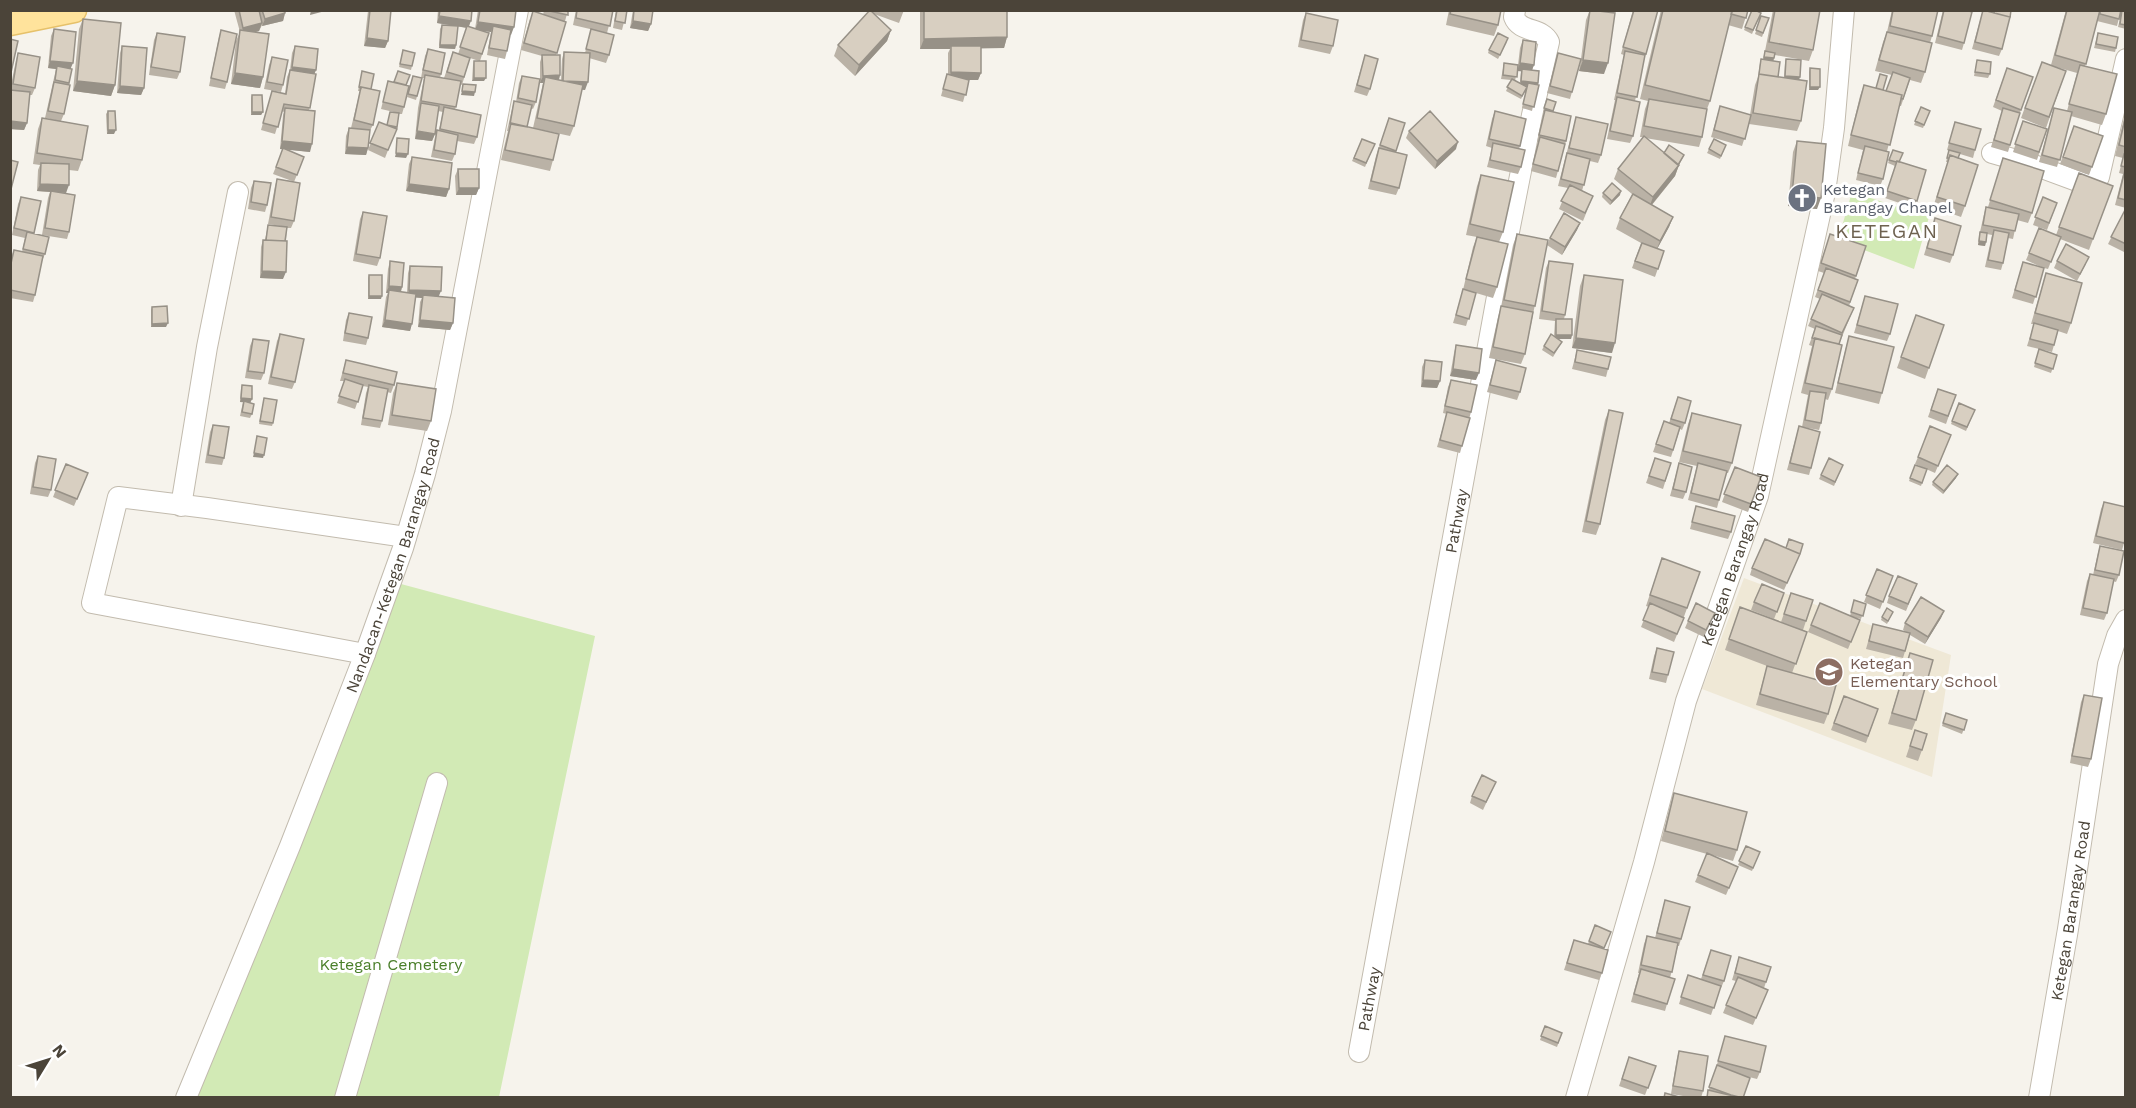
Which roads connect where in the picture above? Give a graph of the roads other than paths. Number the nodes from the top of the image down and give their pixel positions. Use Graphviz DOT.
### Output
graph roads {
  1 [pos="74,10"];
  2 [pos="518,10"];
  3 [pos="1515,10"];
  4 [pos="1844,10"];
  5 [pos="10,23"];
  6 [pos="2126,59"];
  7 [pos="1992,153"];
  8 [pos="238,192"];
  9 [pos="181,506"];
  10 [pos="406,537"];
  11 [pos="2126,620"];
  12 [pos="365,654"];
  13 [pos="437,783"];
  14 [pos="1359,1052"];
  15 [pos="186,1098"];
  16 [pos="345,1098"];
  17 [pos="1576,1098"];
  18 [pos="2038,1098"];
  1 -- 5 [label="main road"];
  2 -- 10 [label="street, Nandacan-Ketegan Barangay Road"];
  3 -- 14 [label="street, Pathway"];
  4 -- 17 [label="street, Ketegan Barangay Road"];
  6 -- 7 [label="street"];
  8 -- 9 [label="street"];
  9 -- 10 [label="street"];
  9 -- 12 [label="street"];
  10 -- 12 [label="street, Nandacan-Ketegan Barangay Road"];
  11 -- 18 [label="street, Ketegan Barangay Road"];
  12 -- 15 [label="street, Nandacan-Ketegan Barangay Road"];
  13 -- 16 [label="street"];
}
